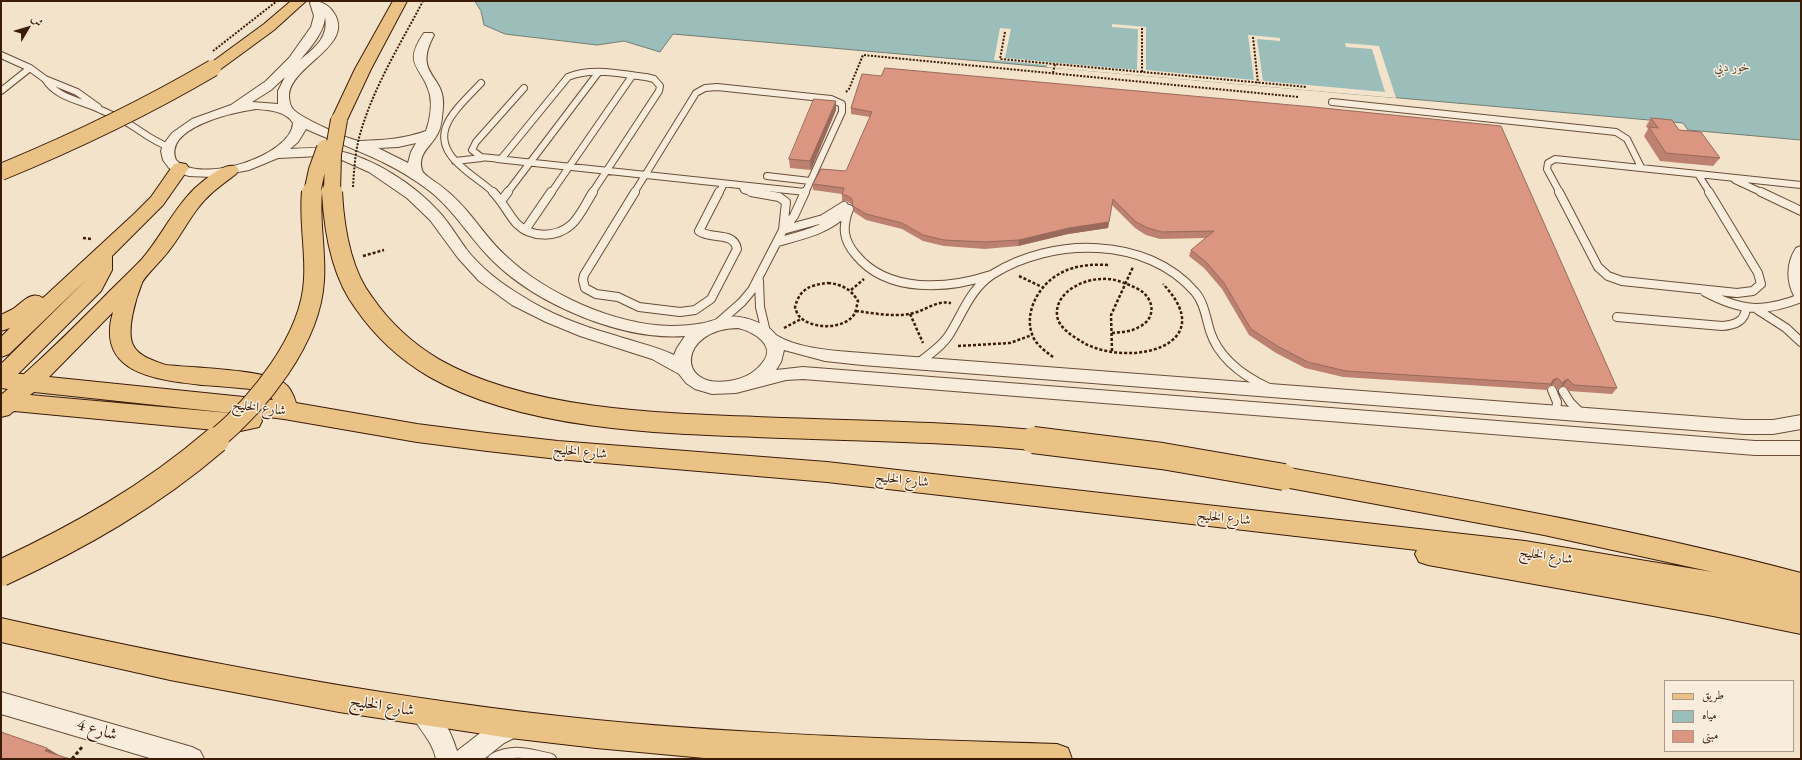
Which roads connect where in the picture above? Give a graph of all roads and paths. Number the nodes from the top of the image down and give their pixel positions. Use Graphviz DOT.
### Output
graph roads {
  1 [pos="299,1"];
  2 [pos="400,1"];
  3 [pos="423,1"];
  4 [pos="312,2"];
  5 [pos="1142,28"];
  6 [pos="1005,32"];
  7 [pos="428,35"];
  8 [pos="1253,37"];
  9 [pos="1,55"];
  10 [pos="1055,64"];
  11 [pos="30,68"];
  12 [pos="598,72"];
  13 [pos="1142,72"];
  14 [pos="1054,73"];
  15 [pos="632,76"];
  16 [pos="481,83"];
  17 [pos="1258,83"];
  18 [pos="1307,87"];
  19 [pos="524,88"];
  20 [pos="1,91"];
  21 [pos="1299,96"];
  22 [pos="838,101"];
  23 [pos="1332,102"];
  24 [pos="286,109"];
  25 [pos="225,110"];
  26 [pos="340,120"];
  27 [pos="298,121"];
  28 [pos="432,133"];
  29 [pos="350,142"];
  30 [pos="169,147"];
  31 [pos="274,154"];
  32 [pos="501,159"];
  33 [pos="455,161"];
  34 [pos="531,162"];
  35 [pos="568,166"];
  36 [pos="1641,167"];
  37 [pos="180,168"];
  38 [pos="230,170"];
  39 [pos="606,170"];
  40 [pos="1,172"];
  41 [pos="1698,174"];
  42 [pos="417,175"];
  43 [pos="645,175"];
  44 [pos="768,176"];
  45 [pos="1730,178"];
  46 [pos="810,181"];
  47 [pos="724,184"];
  48 [pos="1801,184"];
  49 [pos="742,186"];
  50 [pos="353,191"];
  51 [pos="805,192"];
  52 [pos="501,201"];
  53 [pos="846,207"];
  54 [pos="1790,207"];
  55 [pos="1801,212"];
  56 [pos="1801,219"];
  57 [pos="525,230"];
  58 [pos="782,230"];
  59 [pos="777,242"];
  60 [pos="361,250"];
  61 [pos="384,250"];
  62 [pos="1801,251"];
  63 [pos="1140,254"];
  64 [pos="102,256"];
  65 [pos="1116,266"];
  66 [pos="1127,268"];
  67 [pos="1004,269"];
  68 [pos="1132,269"];
  69 [pos="1138,271"];
  70 [pos="994,274"];
  71 [pos="759,278"];
  72 [pos="133,280"];
  73 [pos="1159,282"];
  74 [pos="1126,283"];
  75 [pos="1042,287"];
  76 [pos="1701,289"];
  77 [pos="1801,294"];
  78 [pos="1801,298"];
  79 [pos="963,308"];
  80 [pos="1746,308"];
  81 [pos="1758,310"];
  82 [pos="856,311"];
  83 [pos="910,314"];
  84 [pos="1617,317"];
  85 [pos="1,324"];
  86 [pos="712,326"];
  87 [pos="1112,334"];
  88 [pos="1032,335"];
  89 [pos="768,336"];
  90 [pos="1801,342"];
  91 [pos="939,347"];
  92 [pos="1,349"];
  93 [pos="1112,351"];
  94 [pos="1054,358"];
  95 [pos="924,359"];
  96 [pos="685,370"];
  97 [pos="1,377"];
  98 [pos="1,380"];
  99 [pos="752,382"];
  100 [pos="30,383"];
  101 [pos="1552,390"];
  102 [pos="1563,391"];
  103 [pos="1283,393"];
  104 [pos="4,405"];
  105 [pos="284,410"];
  106 [pos="1556,413"];
  107 [pos="1583,415"];
  108 [pos="1801,422"];
  109 [pos="1801,448"];
  110 [pos="1334,530"];
  111 [pos="1,573"];
  112 [pos="1801,584"];
  113 [pos="1801,601"];
  114 [pos="1801,622"];
  115 [pos="1,630"];
  116 [pos="1,703"];
  117 [pos="422,712"];
  118 [pos="517,725"];
  119 [pos="192,759"];
  120 [pos="448,759"];
  121 [pos="465,759"];
  122 [pos="493,759"];
  123 [pos="551,759"];
  124 [pos="1057,759"];
  1 -- 40 [label="main road, bridge"];
  2 -- 26 [label="main road"];
  3 -- 50 [label="path, bridge"];
  4 -- 24 [label="street"];
  4 -- 25 [label="street"];
  5 -- 13 [label="path"];
  6 -- 10 [label="path"];
  7 -- 28 [label="street"];
  8 -- 17 [label="path"];
  9 -- 11 [label="lane"];
  10 -- 13 [label="path"];
  10 -- 14 [label="path"];
  11 -- 20 [label="lane"];
  11 -- 30 [label="lane"];
  12 -- 15 [label="lane"];
  12 -- 32 [label="lane"];
  12 -- 34 [label="lane"];
  13 -- 17 [label="path"];
  14 -- 21 [label="path"];
  14 -- 22 [label="path"];
  15 -- 35 [label="lane"];
  15 -- 39 [label="lane"];
  16 -- 33 [label="lane"];
  17 -- 18 [label="path"];
  19 -- 32 [label="lane"];
  22 -- 43 [label="lane"];
  22 -- 46 [label="lane"];
  23 -- 36 [label="lane"];
  24 -- 25 [label="street"];
  24 -- 27 [label="street"];
  25 -- 30 [label="street"];
  26 -- 111 [label="main road, bridge"];
  26 -- 112 [label="main road, bridge"];
  27 -- 29 [label="street"];
  27 -- 31 [label="street"];
  28 -- 29 [label="street"];
  28 -- 42 [label="street"];
  29 -- 42 [label="street"];
  30 -- 37 [label="street"];
  31 -- 38 [label="street"];
  31 -- 96 [label="street"];
  32 -- 33 [label="lane"];
  32 -- 34 [label="lane"];
  33 -- 52 [label="lane"];
  34 -- 35 [label="lane"];
  34 -- 52 [label="lane"];
  35 -- 39 [label="lane"];
  35 -- 57 [label="lane"];
  36 -- 41 [label="lane"];
  36 -- 76 [label="lane"];
  37 -- 38 [label="street"];
  37 -- 64 [label="main road"];
  38 -- 72 [label="main road"];
  39 -- 43 [label="lane"];
  39 -- 57 [label="lane"];
  41 -- 45 [label="lane"];
  41 -- 76 [label="lane"];
  42 -- 86 [label="street"];
  43 -- 47 [label="lane"];
  43 -- 47 [label="lane"];
  44 -- 46 [label="lane"];
  45 -- 48 [label="lane"];
  45 -- 54 [label="lane"];
  46 -- 51 [label="lane"];
  47 -- 49 [label="lane"];
  49 -- 51 [label="lane"];
  49 -- 58 [label="lane"];
  51 -- 58 [label="lane"];
  52 -- 57 [label="lane"];
  53 -- 58 [label="lane"];
  53 -- 59 [label="lane"];
  53 -- 70 [label="lane"];
  54 -- 55 [label="lane"];
  54 -- 56 [label="lane"];
  58 -- 59 [label="lane"];
  59 -- 71 [label="lane"];
  60 -- 61 [label="path"];
  62 -- 77 [label="street"];
  63 -- 67 [label="lane"];
  63 -- 68 [label="path"];
  63 -- 103 [label="lane"];
  64 -- 85 [label="main road"];
  64 -- 92 [label="main road"];
  64 -- 97 [label="main road"];
  65 -- 75 [label="path"];
  66 -- 68 [label="path"];
  67 -- 70 [label="lane"];
  67 -- 75 [label="path"];
  68 -- 69 [label="path"];
  68 -- 74 [label="path"];
  70 -- 79 [label="lane"];
  71 -- 86 [label="lane"];
  71 -- 89 [label="lane"];
  72 -- 100 [label="main road"];
  72 -- 105 [label="main road"];
  73 -- 93 [label="path"];
  74 -- 87 [label="path"];
  74 -- 87 [label="path"];
  74 -- 93 [label="path"];
  75 -- 88 [label="path"];
  76 -- 80 [label="lane"];
  78 -- 81 [label="lane"];
  79 -- 83 [label="path"];
  79 -- 91 [label="lane"];
  80 -- 81 [label="lane"];
  80 -- 84 [label="lane"];
  81 -- 90 [label="lane"];
  82 -- 82 [label="path"];
  82 -- 83 [label="path"];
  83 -- 95 [label="path"];
  86 -- 89 [label="street"];
  86 -- 96 [label="street"];
  87 -- 93 [label="path"];
  88 -- 91 [label="path"];
  88 -- 94 [label="path"];
  89 -- 95 [label="street"];
  89 -- 99 [label="street"];
  91 -- 95 [label="lane"];
  95 -- 103 [label="street"];
  96 -- 99 [label="street"];
  98 -- 100 [label="main road, شارع الخليج"];
  99 -- 109 [label="street"];
  100 -- 104 [label="main road"];
  100 -- 105 [label="main road, شارع الخليج"];
  101 -- 106 [label="lane"];
  102 -- 107 [label="lane"];
  103 -- 106 [label="street"];
  104 -- 105 [label="main road"];
  105 -- 110 [label="main road, شارع الخليج"];
  106 -- 107 [label="street"];
  107 -- 108 [label="street"];
  110 -- 113 [label="main road, شارع الخليج"];
  110 -- 114 [label="main road"];
  115 -- 117 [label="main road, شارع الخليج"];
  116 -- 119 [label="street, شارع 4"];
  117 -- 118 [label="main road, شارع الخليج"];
  117 -- 120 [label="street"];
  118 -- 121 [label="street"];
  118 -- 124 [label="main road, شارع الخليج"];
  122 -- 123 [label="lane"];
}
